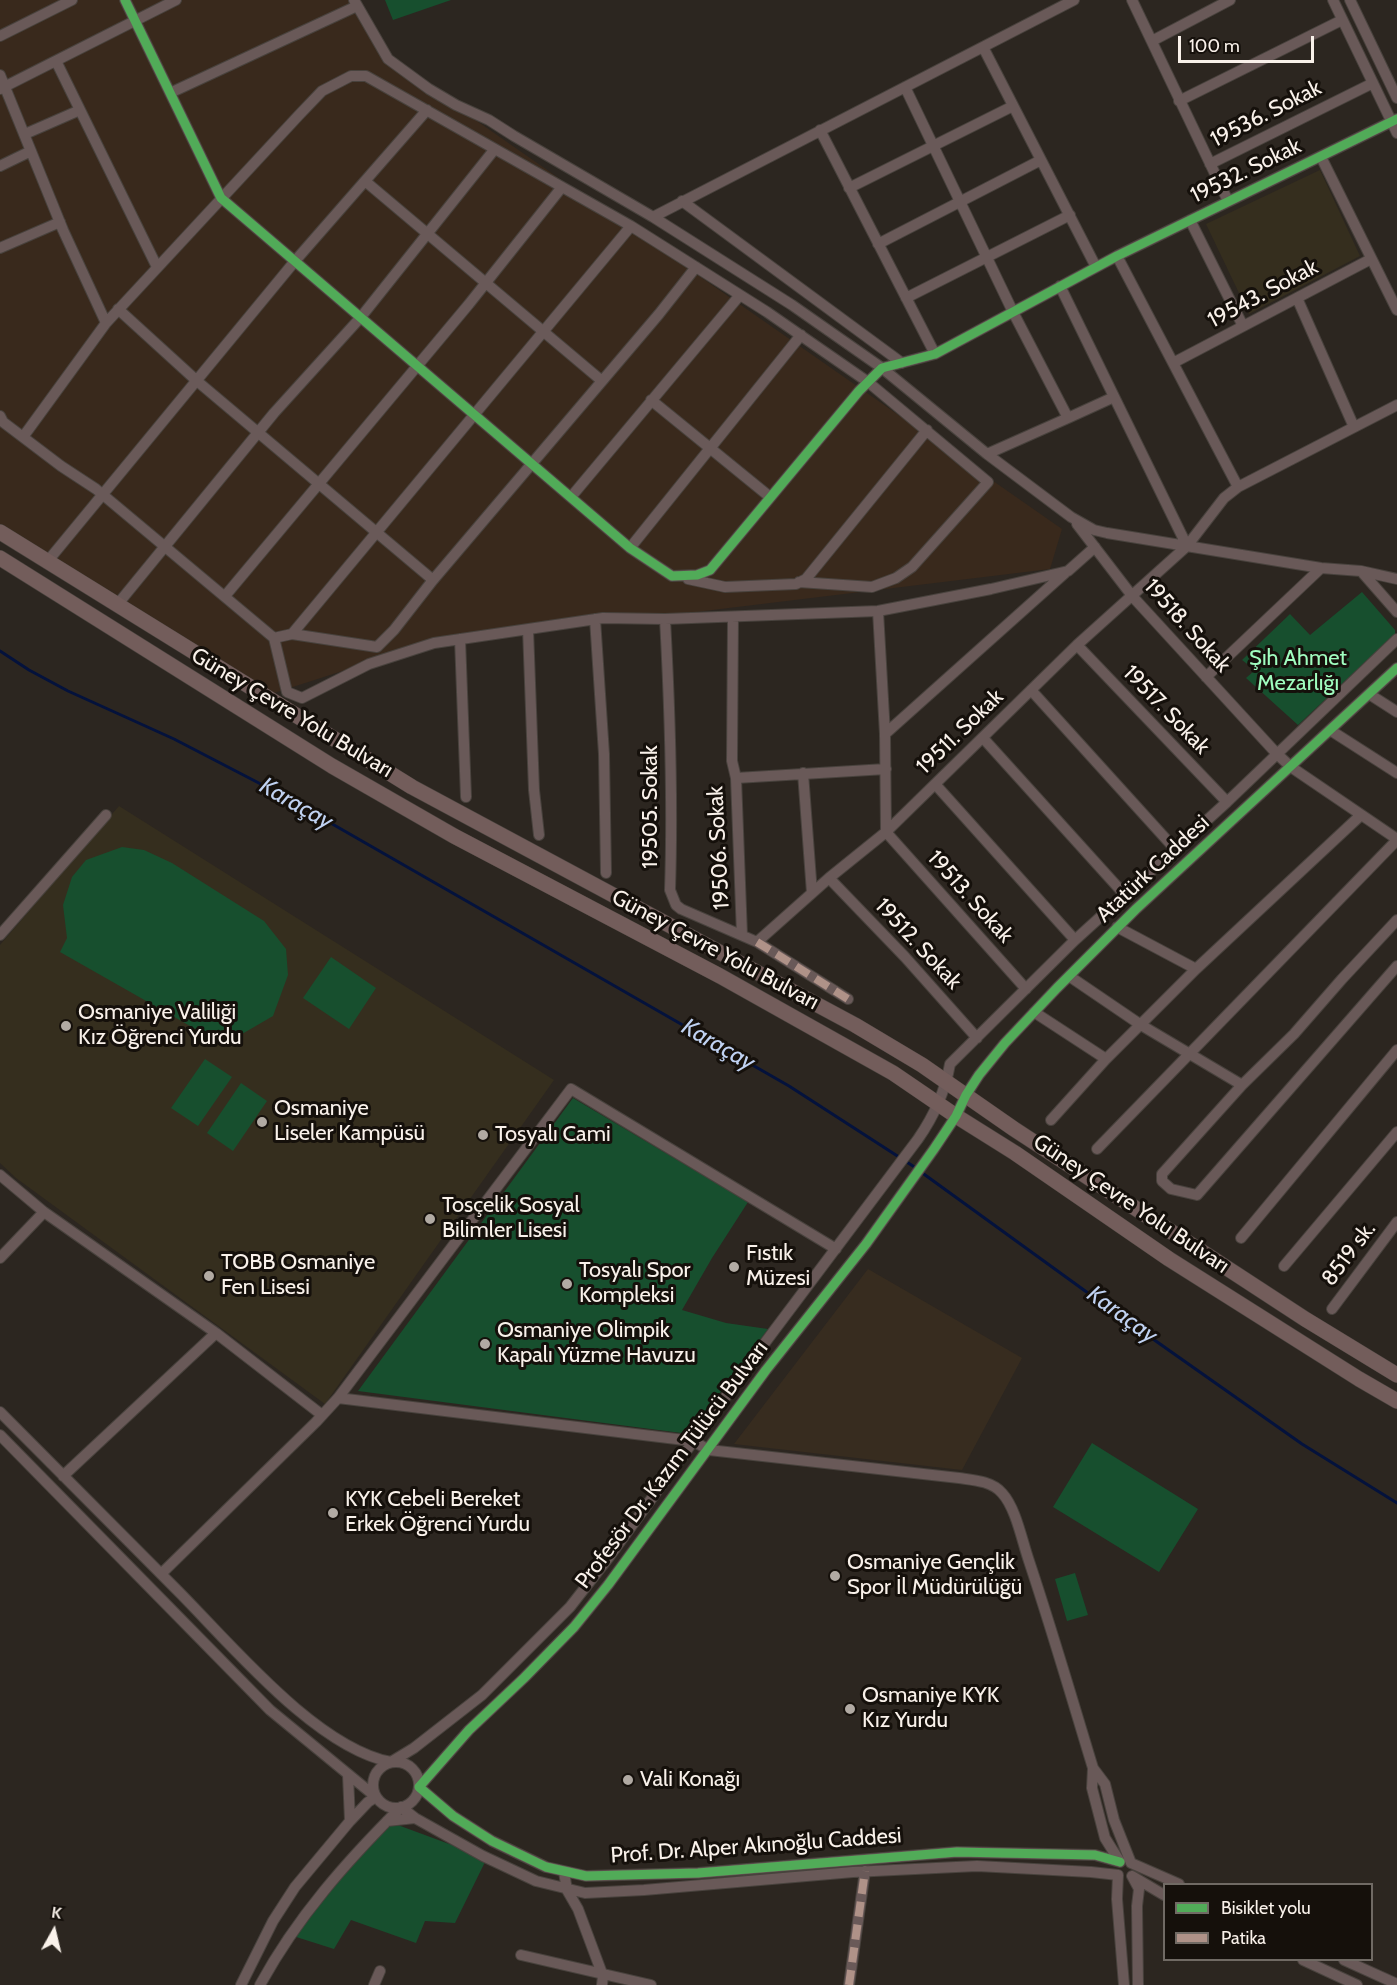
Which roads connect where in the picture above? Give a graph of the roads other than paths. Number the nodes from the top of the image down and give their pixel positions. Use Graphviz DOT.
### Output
graph roads {
  1 [pos="72,0"];
  2 [pos="125,0"];
  3 [pos="176,0"];
  4 [pos="1074,0"];
  5 [pos="1132,0"];
  6 [pos="1230,0"];
  7 [pos="1333,0"];
  8 [pos="1350,0"];
  9 [pos="356,3"];
  10 [pos="135,20"];
  11 [pos="1342,20"];
  12 [pos="0,36"];
  13 [pos="1152,41"];
  14 [pos="983,47"];
  15 [pos="56,61"];
  16 [pos="0,75"];
  17 [pos="1373,82"];
  18 [pos="905,87"];
  19 [pos="3,88"];
  20 [pos="170,93"];
  21 [pos="1397,98"];
  22 [pos="1179,101"];
  23 [pos="1013,106"];
  24 [pos="80,110"];
  25 [pos="427,110"];
  26 [pos="1395,125"];
  27 [pos="820,130"];
  28 [pos="25,134"];
  29 [pos="933,146"];
  30 [pos="494,150"];
  31 [pos="31,151"];
  32 [pos="1320,157"];
  33 [pos="1041,160"];
  34 [pos="1210,164"];
  35 [pos="0,166"];
  36 [pos="365,181"];
  37 [pos="562,187"];
  38 [pos="849,188"];
  39 [pos="221,198"];
  40 [pos="682,201"];
  41 [pos="1228,201"];
  42 [pos="960,203"];
  43 [pos="1070,215"];
  44 [pos="653,217"];
  45 [pos="1190,220"];
  46 [pos="60,222"];
  47 [pos="631,226"];
  48 [pos="427,234"];
  49 [pos="878,244"];
  50 [pos="0,248"];
  51 [pos="1117,256"];
  52 [pos="987,258"];
  53 [pos="1371,259"];
  54 [pos="296,261"];
  55 [pos="157,267"];
  56 [pos="696,267"];
  57 [pos="1096,267"];
  58 [pos="484,284"];
  59 [pos="1060,286"];
  60 [pos="800,288"];
  61 [pos="740,295"];
  62 [pos="906,298"];
  63 [pos="1297,298"];
  64 [pos="786,302"];
  65 [pos="118,309"];
  66 [pos="1397,310"];
  67 [pos="1012,312"];
  68 [pos="361,317"];
  69 [pos="106,323"];
  70 [pos="1243,326"];
  71 [pos="543,333"];
  72 [pos="801,335"];
  73 [pos="935,354"];
  74 [pos="902,363"];
  75 [pos="1173,363"];
  76 [pos="418,366"];
  77 [pos="882,368"];
  78 [pos="197,381"];
  79 [pos="602,381"];
  80 [pos="868,382"];
  81 [pos="1114,397"];
  82 [pos="651,400"];
  83 [pos="1397,405"];
  84 [pos="474,413"];
  85 [pos="0,417"];
  86 [pos="1068,418"];
  87 [pos="1354,427"];
  88 [pos="927,430"];
  89 [pos="258,433"];
  90 [pos="23,437"];
  91 [pos="710,448"];
  92 [pos="987,454"];
  93 [pos="532,463"];
  94 [pos="320,485"];
  95 [pos="1238,488"];
  96 [pos="104,495"];
  97 [pos="571,497"];
  98 [pos="770,497"];
  99 [pos="0,532"];
  100 [pos="377,533"];
  101 [pos="1093,539"];
  102 [pos="165,546"];
  103 [pos="1187,546"];
  104 [pos="630,548"];
  105 [pos="0,558"];
  106 [pos="47,562"];
  107 [pos="1322,567"];
  108 [pos="1068,571"];
  109 [pos="1360,571"];
  110 [pos="672,576"];
  111 [pos="1396,578"];
  112 [pos="433,580"];
  113 [pos="800,582"];
  114 [pos="225,596"];
  115 [pos="1133,597"];
  116 [pos="117,605"];
  117 [pos="878,611"];
  118 [pos="1397,612"];
  119 [pos="733,617"];
  120 [pos="595,619"];
  121 [pos="665,619"];
  122 [pos="528,629"];
  123 [pos="292,634"];
  124 [pos="274,638"];
  125 [pos="460,639"];
  126 [pos="1397,639"];
  127 [pos="1077,645"];
  128 [pos="1397,668"];
  129 [pos="1206,677"];
  130 [pos="1031,690"];
  131 [pos="1369,694"];
  132 [pos="1397,712"];
  133 [pos="1330,730"];
  134 [pos="885,734"];
  135 [pos="982,738"];
  136 [pos="1277,754"];
  137 [pos="1291,767"];
  138 [pos="886,769"];
  139 [pos="1397,773"];
  140 [pos="803,774"];
  141 [pos="736,778"];
  142 [pos="934,784"];
  143 [pos="466,796"];
  144 [pos="1227,802"];
  145 [pos="106,815"];
  146 [pos="1361,815"];
  147 [pos="886,832"];
  148 [pos="539,836"];
  149 [pos="1397,840"];
  150 [pos="1175,849"];
  151 [pos="606,873"];
  152 [pos="829,878"];
  153 [pos="812,892"];
  154 [pos="1124,894"];
  155 [pos="1397,920"];
  156 [pos="1118,927"];
  157 [pos="0,935"];
  158 [pos="742,935"];
  159 [pos="1075,940"];
  160 [pos="757,942"];
  161 [pos="1397,966"];
  162 [pos="1196,969"];
  163 [pos="1069,976"];
  164 [pos="1026,989"];
  165 [pos="848,999"];
  166 [pos="1034,1012"];
  167 [pos="1141,1024"];
  168 [pos="977,1038"];
  169 [pos="1397,1050"];
  170 [pos="1189,1053"];
  171 [pos="1107,1059"];
  172 [pos="947,1082"];
  173 [pos="1242,1085"];
  174 [pos="966,1095"];
  175 [pos="939,1103"];
  176 [pos="956,1116"];
  177 [pos="1051,1120"];
  178 [pos="1397,1132"];
  179 [pos="918,1139"];
  180 [pos="934,1149"];
  181 [pos="1097,1149"];
  182 [pos="0,1175"];
  183 [pos="44,1212"];
  184 [pos="1397,1222"];
  185 [pos="1241,1238"];
  186 [pos="836,1250"];
  187 [pos="0,1257"];
  188 [pos="1284,1266"];
  189 [pos="1332,1309"];
  190 [pos="216,1333"];
  191 [pos="1397,1375"];
  192 [pos="338,1398"];
  193 [pos="1397,1401"];
  194 [pos="0,1412"];
  195 [pos="322,1415"];
  196 [pos="0,1435"];
  197 [pos="693,1441"];
  198 [pos="709,1450"];
  199 [pos="63,1476"];
  200 [pos="161,1574"];
  201 [pos="391,1762"];
  202 [pos="1093,1768"];
  203 [pos="434,1771"];
  204 [pos="348,1775"];
  205 [pos="419,1786"];
  206 [pos="376,1797"];
  207 [pos="434,1799"];
  208 [pos="401,1807"];
  209 [pos="415,1818"];
  210 [pos="350,1821"];
  211 [pos="387,1821"];
  212 [pos="1107,1842"];
  213 [pos="1095,1855"];
  214 [pos="1126,1862"];
  215 [pos="865,1871"];
  216 [pos="564,1872"];
  217 [pos="1132,1876"];
  218 [pos="1118,1880"];
  219 [pos="1177,1883"];
  220 [pos="1151,1887"];
  221 [pos="1139,1889"];
  222 [pos="567,1890"];
  223 [pos="1163,1894"];
  224 [pos="521,1955"];
  225 [pos="1307,1961"];
  226 [pos="1348,1961"];
  227 [pos="380,1971"];
  228 [pos="602,1980"];
  229 [pos="1397,1984"];
  230 [pos="241,1985"];
  231 [pos="260,1985"];
  232 [pos="374,1985"];
  233 [pos="651,1985"];
  234 [pos="849,1985"];
  235 [pos="1124,1985"];
  236 [pos="1138,1985"];
  237 [pos="1357,1985"];
  1 -- 12 [label="street"];
  2 -- 10 [label="street"];
  3 -- 10 [label="street"];
  4 -- 14 [label="street"];
  5 -- 13 [label="street"];
  6 -- 13 [label="street"];
  7 -- 11 [label="street"];
  8 -- 21 [label="street"];
  9 -- 20 [label="street"];
  9 -- 44 [label="street"];
  10 -- 15 [label="street"];
  10 -- 20 [label="street"];
  11 -- 17 [label="street"];
  11 -- 22 [label="street"];
  13 -- 22 [label="street"];
  14 -- 18 [label="street"];
  14 -- 23 [label="street"];
  15 -- 19 [label="street"];
  15 -- 24 [label="street"];
  16 -- 19 [label="street"];
  17 -- 26 [label="street"];
  17 -- 34 [label="street, 19536. Sokak"];
  18 -- 27 [label="street"];
  18 -- 29 [label="street"];
  19 -- 28 [label="street"];
  20 -- 39 [label="street"];
  22 -- 34 [label="street"];
  23 -- 29 [label="street"];
  23 -- 33 [label="street"];
  24 -- 28 [label="street"];
  24 -- 55 [label="street"];
  25 -- 30 [label="street"];
  25 -- 36 [label="street"];
  25 -- 39 [label="street"];
  26 -- 32 [label="street, 19532. Sokak"];
  27 -- 38 [label="street"];
  27 -- 40 [label="street"];
  28 -- 31 [label="street"];
  29 -- 38 [label="street"];
  29 -- 42 [label="street"];
  30 -- 37 [label="street"];
  30 -- 48 [label="street"];
  31 -- 35 [label="street"];
  31 -- 46 [label="street"];
  32 -- 41 [label="street, 19532. Sokak"];
  32 -- 53 [label="street"];
  33 -- 42 [label="street"];
  33 -- 43 [label="street"];
  34 -- 41 [label="street"];
  36 -- 48 [label="street"];
  36 -- 54 [label="street"];
  37 -- 47 [label="street"];
  37 -- 58 [label="street"];
  38 -- 49 [label="street"];
  39 -- 54 [label="street"];
  39 -- 55 [label="street"];
  40 -- 44 [label="street"];
  40 -- 60 [label="street"];
  41 -- 45 [label="street, 19532. Sokak"];
  42 -- 49 [label="street"];
  42 -- 52 [label="street"];
  43 -- 52 [label="street"];
  43 -- 57 [label="street"];
  44 -- 64 [label="street"];
  45 -- 51 [label="street, 19532. Sokak"];
  45 -- 70 [label="street"];
  46 -- 50 [label="street"];
  46 -- 69 [label="street"];
  47 -- 56 [label="street"];
  47 -- 71 [label="street"];
  48 -- 58 [label="street"];
  48 -- 68 [label="street"];
  49 -- 62 [label="street"];
  51 -- 57 [label="street, 19532. Sokak"];
  51 -- 75 [label="street"];
  52 -- 62 [label="street"];
  52 -- 67 [label="street"];
  53 -- 63 [label="street, 19543. Sokak"];
  53 -- 66 [label="street"];
  54 -- 68 [label="street"];
  54 -- 78 [label="street"];
  55 -- 65 [label="street"];
  56 -- 61 [label="street"];
  56 -- 79 [label="street"];
  57 -- 59 [label="street, 19532. Sokak"];
  58 -- 71 [label="street"];
  58 -- 76 [label="street"];
  59 -- 67 [label="street, 19532. Sokak"];
  59 -- 81 [label="street"];
  60 -- 64 [label="street"];
  60 -- 74 [label="street"];
  61 -- 72 [label="street"];
  61 -- 82 [label="street"];
  62 -- 73 [label="street"];
  63 -- 70 [label="street, 19543. Sokak"];
  63 -- 87 [label="street"];
  64 -- 77 [label="street"];
  65 -- 69 [label="street"];
  65 -- 78 [label="street"];
  67 -- 73 [label="street, 19532. Sokak"];
  67 -- 86 [label="street"];
  68 -- 76 [label="street"];
  68 -- 89 [label="street"];
  69 -- 90 [label="street"];
  70 -- 75 [label="street, 19543. Sokak"];
  71 -- 79 [label="street"];
  71 -- 84 [label="street"];
  72 -- 80 [label="street"];
  72 -- 91 [label="street"];
  73 -- 74 [label="street, 19532. Sokak"];
  74 -- 77 [label="street, 19532. Sokak"];
  75 -- 95 [label="street"];
  76 -- 84 [label="street"];
  76 -- 94 [label="street"];
  77 -- 80 [label="street"];
  77 -- 92 [label="street"];
  78 -- 89 [label="street"];
  78 -- 96 [label="street"];
  79 -- 93 [label="street"];
  80 -- 88 [label="street"];
  80 -- 98 [label="street"];
  81 -- 86 [label="street"];
  81 -- 103 [label="street"];
  82 -- 91 [label="street"];
  82 -- 97 [label="street"];
  83 -- 87 [label="street, 19511. Sokak"];
  84 -- 93 [label="street"];
  84 -- 100 [label="street"];
  85 -- 90 [label="street"];
  86 -- 92 [label="street"];
  87 -- 95 [label="street, 19511. Sokak"];
  88 -- 113 [label="street"];
  88 -- 113 [label="street"];
  89 -- 94 [label="street"];
  89 -- 102 [label="street"];
  90 -- 96 [label="street"];
  91 -- 98 [label="street"];
  91 -- 104 [label="street"];
  92 -- 101 [label="street"];
  93 -- 97 [label="street"];
  93 -- 112 [label="street"];
  94 -- 100 [label="street"];
  94 -- 114 [label="street"];
  95 -- 103 [label="street, 19511. Sokak"];
  96 -- 102 [label="street"];
  96 -- 106 [label="street"];
  97 -- 104 [label="street"];
  98 -- 110 [label="street"];
  99 -- 106 [label="highway, Güney Çevre Yolu Bulvarı"];
  100 -- 112 [label="street"];
  100 -- 123 [label="street"];
  101 -- 103 [label="street"];
  101 -- 108 [label="street"];
  101 -- 115 [label="street, 19518. Sokak"];
  102 -- 114 [label="street"];
  102 -- 116 [label="street"];
  103 -- 107 [label="street"];
  103 -- 115 [label="street, 19511. Sokak"];
  104 -- 110 [label="street"];
  105 -- 175 [label="highway, Güney Çevre Yolu Bulvarı"];
  106 -- 116 [label="highway, Güney Çevre Yolu Bulvarı"];
  107 -- 109 [label="street"];
  107 -- 129 [label="street"];
  108 -- 117 [label="street"];
  108 -- 134 [label="street"];
  109 -- 111 [label="street"];
  109 -- 118 [label="street"];
  110 -- 113 [label="street"];
  112 -- 123 [label="street"];
  114 -- 124 [label="street"];
  115 -- 127 [label="street, 19511. Sokak"];
  115 -- 129 [label="street, 19518. Sokak"];
  116 -- 172 [label="highway, Güney Çevre Yolu Bulvarı"];
  117 -- 119 [label="street"];
  117 -- 134 [label="street"];
  119 -- 121 [label="street"];
  119 -- 141 [label="street, 19506. Sokak"];
  120 -- 121 [label="street"];
  120 -- 122 [label="street"];
  120 -- 151 [label="street"];
  121 -- 158 [label="street, 19505. Sokak"];
  122 -- 125 [label="street"];
  122 -- 148 [label="street"];
  123 -- 124 [label="street"];
  124 -- 125 [label="street"];
  125 -- 143 [label="street"];
  126 -- 136 [label="street, Atatürk Caddesi"];
  127 -- 130 [label="street, 19511. Sokak"];
  127 -- 144 [label="street, 19517. Sokak"];
  128 -- 131 [label="street, Atatürk Caddesi"];
  129 -- 136 [label="street, 19518. Sokak"];
  130 -- 135 [label="street, 19511. Sokak"];
  130 -- 150 [label="street"];
  131 -- 132 [label="street"];
  131 -- 133 [label="street, Atatürk Caddesi"];
  133 -- 137 [label="street, Atatürk Caddesi"];
  133 -- 139 [label="street"];
  134 -- 138 [label="street"];
  135 -- 142 [label="street, 19511. Sokak"];
  135 -- 154 [label="street"];
  136 -- 137 [label="street, 19518. Sokak"];
  136 -- 144 [label="street, Atatürk Caddesi"];
  137 -- 146 [label="street, 19518. Sokak"];
  137 -- 156 [label="street, Atatürk Caddesi"];
  138 -- 140 [label="street"];
  138 -- 147 [label="street"];
  140 -- 141 [label="street"];
  140 -- 153 [label="street"];
  141 -- 158 [label="street, 19506. Sokak"];
  142 -- 147 [label="street, 19511. Sokak"];
  142 -- 159 [label="street"];
  144 -- 150 [label="street, Atatürk Caddesi"];
  145 -- 157 [label="street"];
  146 -- 149 [label="street, 19518. Sokak"];
  146 -- 162 [label="street"];
  147 -- 152 [label="street, 19511. Sokak"];
  147 -- 164 [label="street, 19513. Sokak"];
  149 -- 170 [label="street"];
  150 -- 154 [label="street, Atatürk Caddesi"];
  152 -- 153 [label="street, 19511. Sokak"];
  152 -- 168 [label="street, 19512. Sokak"];
  153 -- 160 [label="street, 19511. Sokak"];
  154 -- 159 [label="street, Atatürk Caddesi"];
  155 -- 173 [label="street"];
  156 -- 162 [label="street"];
  156 -- 163 [label="street, Atatürk Caddesi"];
  158 -- 160 [label="street, 19505. Sokak"];
  159 -- 164 [label="street, Atatürk Caddesi"];
  160 -- 165 [label="street, 19505. Sokak"];
  161 -- 173 [label="street"];
  162 -- 167 [label="street"];
  163 -- 166 [label="street, Atatürk Caddesi"];
  163 -- 167 [label="street"];
  164 -- 168 [label="street, Atatürk Caddesi"];
  166 -- 171 [label="street"];
  166 -- 174 [label="street, Atatürk Caddesi"];
  167 -- 170 [label="street"];
  167 -- 171 [label="street"];
  168 -- 172 [label="street, Atatürk Caddesi"];
  169 -- 185 [label="street"];
  170 -- 173 [label="street"];
  170 -- 181 [label="street"];
  171 -- 177 [label="street"];
  172 -- 174 [label="highway, Güney Çevre Yolu Bulvarı"];
  172 -- 175 [label="street, Atatürk Caddesi"];
  174 -- 176 [label="street, Atatürk Caddesi"];
  174 -- 191 [label="highway, Güney Çevre Yolu Bulvarı"];
  175 -- 176 [label="highway, Güney Çevre Yolu Bulvarı"];
  175 -- 179 [label="street, Atatürk Caddesi"];
  176 -- 180 [label="street, Atatürk Caddesi"];
  176 -- 193 [label="highway, Güney Çevre Yolu Bulvarı"];
  178 -- 188 [label="street"];
  179 -- 186 [label="street, Profesör Dr. Kazım Tülücü Bulvarı"];
  180 -- 198 [label="street, Profesör Dr. Kazım Tülücü Bulvarı"];
  182 -- 183 [label="street"];
  183 -- 187 [label="street"];
  183 -- 190 [label="street"];
  184 -- 189 [label="street, 8519 sk."];
  186 -- 192 [label="street"];
  186 -- 197 [label="street, Profesör Dr. Kazım Tülücü Bulvarı"];
  190 -- 195 [label="street"];
  190 -- 199 [label="street"];
  192 -- 195 [label="street"];
  192 -- 197 [label="street"];
  194 -- 199 [label="street"];
  195 -- 200 [label="street"];
  196 -- 204 [label="street"];
  197 -- 198 [label="street"];
  197 -- 201 [label="street, Profesör Dr. Kazım Tülücü Bulvarı"];
  198 -- 202 [label="street"];
  198 -- 203 [label="street, Profesör Dr. Kazım Tülücü Bulvarı"];
  199 -- 200 [label="street"];
  200 -- 201 [label="street"];
  201 -- 205 [label="street"];
  201 -- 206 [label="street"];
  202 -- 212 [label="street"];
  202 -- 214 [label="street"];
  203 -- 205 [label="street, Profesör Dr. Kazım Tülücü Bulvarı"];
  203 -- 207 [label="street"];
  204 -- 206 [label="street"];
  204 -- 210 [label="street"];
  205 -- 207 [label="street, Prof. Dr. Alper Akınoğlu Caddesi"];
  205 -- 208 [label="street"];
  206 -- 208 [label="street"];
  206 -- 210 [label="street"];
  207 -- 216 [label="street, Prof. Dr. Alper Akınoğlu Caddesi"];
  208 -- 209 [label="street, Prof. Dr. Alper Akınoğlu Caddesi"];
  208 -- 211 [label="street"];
  209 -- 211 [label="street"];
  209 -- 222 [label="street, Prof. Dr. Alper Akınoğlu Caddesi"];
  210 -- 230 [label="street"];
  211 -- 231 [label="street"];
  212 -- 213 [label="street"];
  212 -- 214 [label="street"];
  213 -- 214 [label="street, Prof. Dr. Alper Akınoğlu Caddesi"];
  213 -- 216 [label="street, Prof. Dr. Alper Akınoğlu Caddesi"];
  214 -- 217 [label="street"];
  214 -- 218 [label="street"];
  214 -- 219 [label="street, Prof. Dr. Alper Akınoğlu Caddesi"];
  215 -- 218 [label="street, Prof. Dr. Alper Akınoğlu Caddesi"];
  215 -- 222 [label="street, Prof. Dr. Alper Akınoğlu Caddesi"];
  215 -- 234 [label="street"];
  216 -- 222 [label="street"];
  217 -- 218 [label="street, Prof. Dr. Alper Akınoğlu Caddesi"];
  217 -- 220 [label="street"];
  217 -- 221 [label="street"];
  218 -- 235 [label="street"];
  220 -- 221 [label="street"];
  220 -- 223 [label="street"];
  221 -- 236 [label="street"];
  222 -- 228 [label="street"];
  224 -- 228 [label="street"];
  225 -- 237 [label="street"];
  226 -- 229 [label="street"];
  227 -- 232 [label="street"];
  228 -- 233 [label="street"];
}
